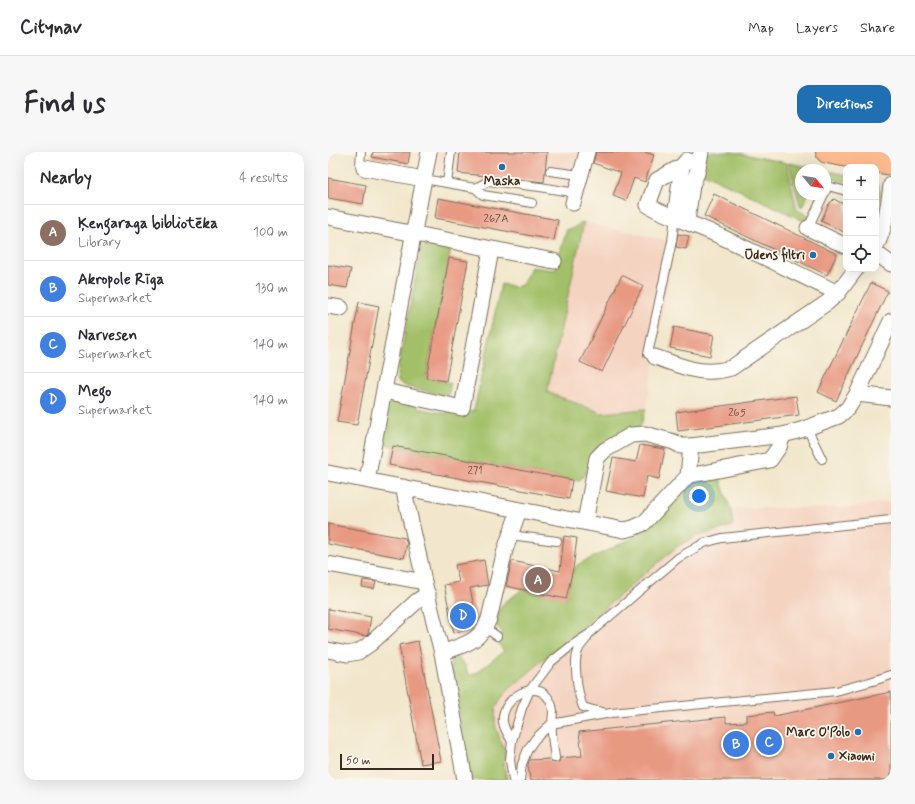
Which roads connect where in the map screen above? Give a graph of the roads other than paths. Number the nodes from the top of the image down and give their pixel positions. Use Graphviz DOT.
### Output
graph roads {
  1 [pos="360,152"];
  2 [pos="429,152"];
  3 [pos="451,152"];
  4 [pos="587,152"];
  5 [pos="694,152"];
  6 [pos="701,152"];
  7 [pos="827,152"];
  8 [pos="875,159"];
  9 [pos="682,166"];
  10 [pos="364,168"];
  11 [pos="550,170"];
  12 [pos="580,175"];
  13 [pos="424,179"];
  14 [pos="447,183"];
  15 [pos="831,187"];
  16 [pos="475,188"];
  17 [pos="843,190"];
  18 [pos="891,195"];
  19 [pos="574,198"];
  20 [pos="822,200"];
  21 [pos="532,203"];
  22 [pos="328,217"];
  23 [pos="681,219"];
  24 [pos="808,228"];
  25 [pos="414,234"];
  26 [pos="879,241"];
  27 [pos="843,245"];
  28 [pos="491,250"];
  29 [pos="879,255"];
  30 [pos="554,261"];
  31 [pos="891,264"];
  32 [pos="854,272"];
  33 [pos="838,293"];
  34 [pos="891,321"];
  35 [pos="655,357"];
  36 [pos="385,391"];
  37 [pos="857,394"];
  38 [pos="891,398"];
  39 [pos="807,428"];
  40 [pos="783,435"];
  41 [pos="691,446"];
  42 [pos="822,460"];
  43 [pos="328,473"];
  44 [pos="688,476"];
  45 [pos="367,480"];
  46 [pos="403,487"];
  47 [pos="519,510"];
  48 [pos="891,520"];
  49 [pos="585,522"];
  50 [pos="510,535"];
  51 [pos="557,541"];
  52 [pos="328,564"];
  53 [pos="426,588"];
  54 [pos="590,634"];
  55 [pos="328,650"];
  56 [pos="442,653"];
  57 [pos="891,675"];
  58 [pos="530,690"];
  59 [pos="611,713"];
  60 [pos="552,724"];
  61 [pos="512,741"];
  62 [pos="555,758"];
  63 [pos="465,780"];
  64 [pos="512,780"];
  65 [pos="520,780"];
  1 -- 10 [label="lane"];
  2 -- 13 [label="street"];
  3 -- 14 [label="lane"];
  4 -- 12 [label="street"];
  5 -- 9 [label="street"];
  6 -- 23 [label="street"];
  7 -- 8 [label="highway"];
  9 -- 23 [label="street"];
  9 -- 23 [label="street"];
  10 -- 13 [label="street"];
  11 -- 12 [label="lane"];
  12 -- 19 [label="street"];
  13 -- 14 [label="lane"];
  13 -- 25 [label="street"];
  14 -- 16 [label="lane"];
  15 -- 17 [label="lane"];
  16 -- 19 [label="lane"];
  16 -- 21 [label="lane"];
  18 -- 26 [label="street"];
  20 -- 24 [label="lane"];
  22 -- 25 [label="street"];
  23 -- 33 [label="street"];
  23 -- 35 [label="lane"];
  24 -- 27 [label="street"];
  25 -- 28 [label="street"];
  25 -- 36 [label="street"];
  28 -- 30 [label="street"];
  28 -- 36 [label="street"];
  29 -- 31 [label="street"];
  32 -- 33 [label="street"];
  33 -- 35 [label="street"];
  34 -- 37 [label="street"];
  36 -- 45 [label="street"];
  37 -- 38 [label="street"];
  37 -- 39 [label="street"];
  39 -- 40 [label="street"];
  39 -- 42 [label="lane"];
  40 -- 41 [label="street"];
  40 -- 44 [label="street"];
  41 -- 44 [label="street"];
  41 -- 49 [label="street"];
  43 -- 45 [label="street"];
  44 -- 49 [label="street"];
  45 -- 46 [label="street"];
  46 -- 47 [label="street"];
  46 -- 53 [label="street"];
  47 -- 49 [label="street"];
  47 -- 50 [label="street"];
  48 -- 54 [label="lane"];
  50 -- 51 [label="lane"];
  50 -- 56 [label="street"];
  52 -- 53 [label="street"];
  53 -- 55 [label="street"];
  53 -- 56 [label="street"];
  54 -- 58 [label="lane"];
  54 -- 59 [label="lane"];
  56 -- 63 [label="street"];
  57 -- 59 [label="lane"];
  58 -- 60 [label="lane"];
  58 -- 61 [label="lane"];
  58 -- 61 [label="lane"];
  59 -- 60 [label="lane"];
  60 -- 62 [label="lane"];
  60 -- 65 [label="lane"];
  61 -- 64 [label="lane"];
}
